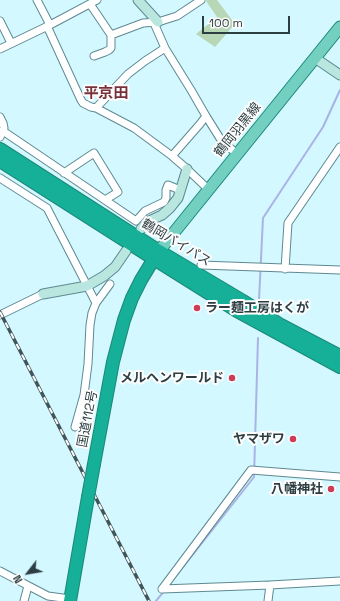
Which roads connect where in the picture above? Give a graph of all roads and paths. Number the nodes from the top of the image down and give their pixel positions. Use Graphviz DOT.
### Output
graph roads {
  1 [pos="37,0"];
  2 [pos="97,0"];
  3 [pos="138,0"];
  4 [pos="201,0"];
  5 [pos="86,3"];
  6 [pos="0,21"];
  7 [pos="156,22"];
  8 [pos="48,26"];
  9 [pos="340,27"];
  10 [pos="111,35"];
  11 [pos="11,43"];
  12 [pos="165,48"];
  13 [pos="0,49"];
  14 [pos="94,56"];
  15 [pos="315,58"];
  16 [pos="340,75"];
  17 [pos="96,108"];
  18 [pos="206,116"];
  19 [pos="0,117"];
  20 [pos="1,146"];
  21 [pos="340,147"];
  22 [pos="237,154"];
  23 [pos="172,156"];
  24 [pos="187,169"];
  25 [pos="64,173"];
  26 [pos="0,178"];
  27 [pos="208,189"];
  28 [pos="180,190"];
  29 [pos="105,200"];
  30 [pos="141,229"];
  31 [pos="126,251"];
  32 [pos="156,255"];
  33 [pos="201,265"];
  34 [pos="285,269"];
  35 [pos="340,270"];
  36 [pos="110,284"];
  37 [pos="87,286"];
  38 [pos="44,294"];
  39 [pos="96,302"];
  40 [pos="0,314"];
  41 [pos="340,356"];
  42 [pos="340,367"];
  43 [pos="75,426"];
  44 [pos="340,477"];
  45 [pos="0,571"];
  46 [pos="340,581"];
  47 [pos="270,585"];
  48 [pos="28,586"];
  49 [pos="70,600"];
  50 [pos="24,601"];
  51 [pos="268,601"];
  1 -- 8 [label="street"];
  2 -- 5 [label="street"];
  3 -- 7 [label="street"];
  4 -- 7 [label="street"];
  5 -- 8 [label="street"];
  5 -- 10 [label="street"];
  6 -- 11 [label="street"];
  7 -- 10 [label="street"];
  7 -- 12 [label="street"];
  8 -- 11 [label="street"];
  8 -- 17 [label="street"];
  9 -- 15 [label="main road, 鶴岡羽黒線"];
  10 -- 14 [label="street"];
  11 -- 13 [label="street"];
  12 -- 17 [label="street"];
  12 -- 18 [label="street"];
  15 -- 16 [label="street"];
  15 -- 22 [label="main road, 鶴岡羽黒線"];
  17 -- 23 [label="street"];
  18 -- 22 [label="street"];
  18 -- 23 [label="street"];
  19 -- 20 [label="street"];
  20 -- 25 [label="street"];
  20 -- 32 [label="highway, 鶴岡バイパス"];
  21 -- 34 [label="street"];
  22 -- 27 [label="main road, 鶴岡羽黒線"];
  23 -- 24 [label="street"];
  24 -- 27 [label="street"];
  24 -- 28 [label="street"];
  25 -- 29 [label="street"];
  25 -- 29 [label="street"];
  26 -- 37 [label="street"];
  27 -- 32 [label="main road, 鶴岡羽黒線"];
  28 -- 29 [label="street"];
  28 -- 30 [label="street"];
  31 -- 37 [label="street"];
  32 -- 41 [label="highway, 鶴岡バイパス"];
  32 -- 42 [label="highway, 鶴岡バイパス"];
  32 -- 49 [label="highway, 国道112号, bridge"];
  33 -- 34 [label="street"];
  34 -- 35 [label="street"];
  36 -- 39 [label="street"];
  37 -- 38 [label="street"];
  37 -- 39 [label="street"];
  38 -- 40 [label="street"];
  39 -- 43 [label="street"];
  44 -- 47 [label="street"];
  45 -- 48 [label="street"];
  46 -- 47 [label="street"];
  47 -- 51 [label="street"];
  48 -- 49 [label="street"];
  48 -- 50 [label="street"];
}
